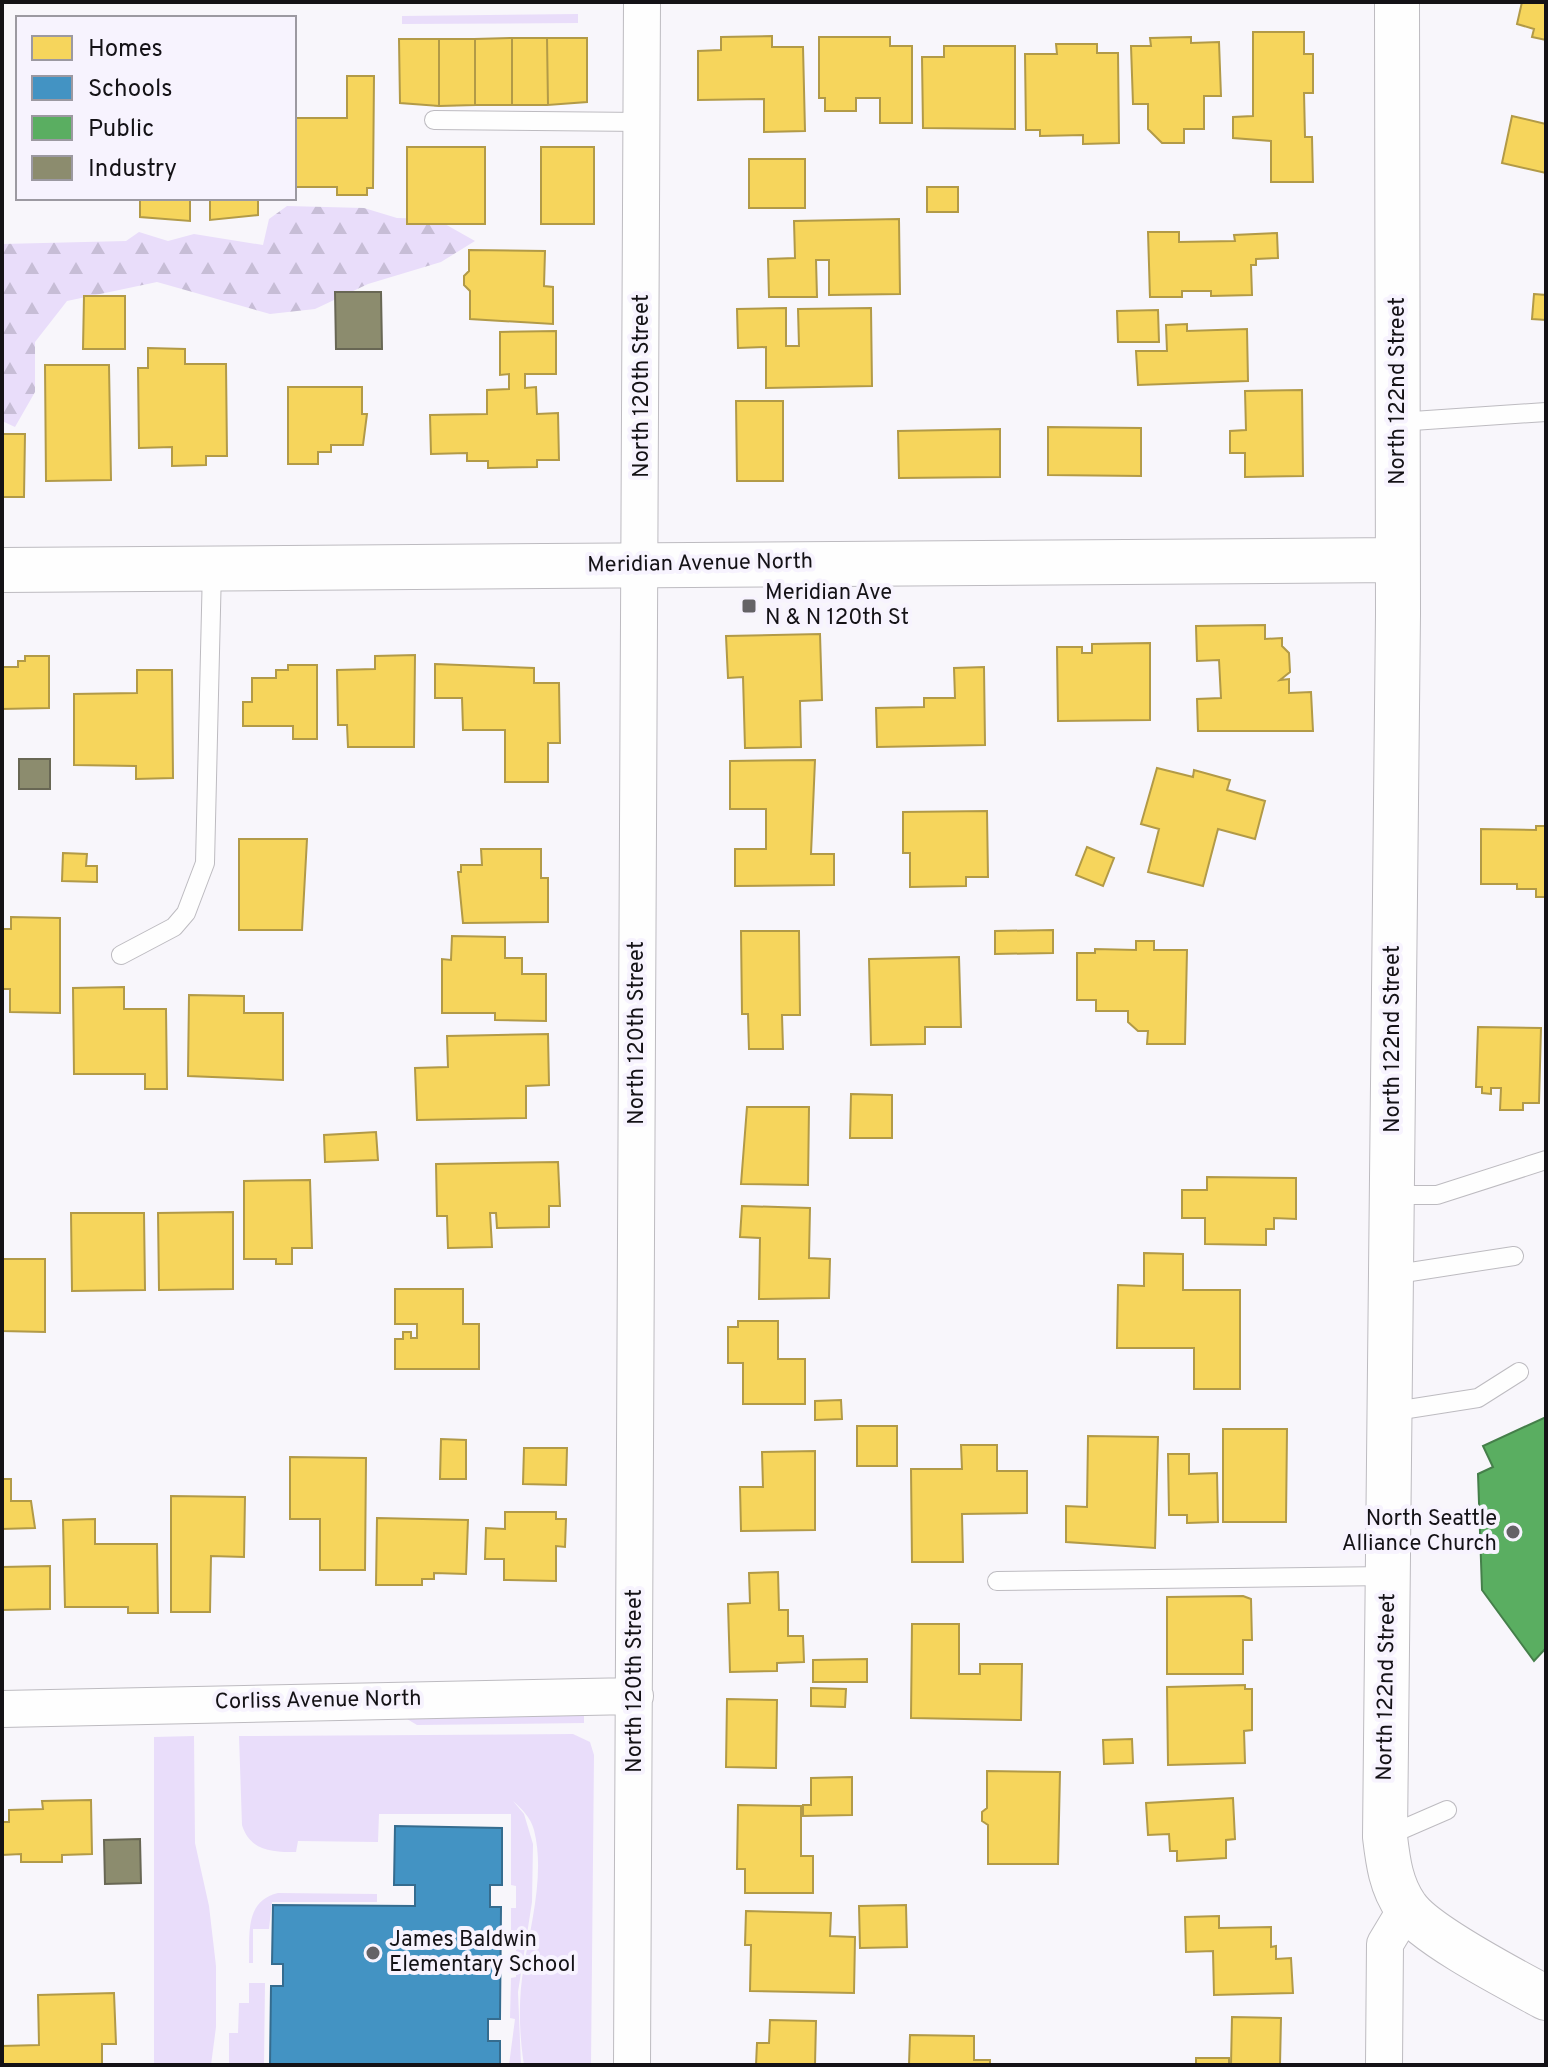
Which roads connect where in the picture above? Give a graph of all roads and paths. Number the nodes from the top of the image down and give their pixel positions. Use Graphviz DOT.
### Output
graph roads {
  1 [pos="642,2"];
  2 [pos="1397,2"];
  3 [pos="434,120"];
  4 [pos="643,122"];
  5 [pos="1546,412"];
  6 [pos="1398,422"];
  7 [pos="1397,560"];
  8 [pos="641,565"];
  9 [pos="212,568"];
  10 [pos="2,570"];
  11 [pos="121,955"];
  12 [pos="1546,1160"];
  13 [pos="1392,1195"];
  14 [pos="1514,1256"];
  15 [pos="1391,1275"];
  16 [pos="1519,1372"];
  17 [pos="1389,1412"];
  18 [pos="1388,1576"];
  19 [pos="997,1581"];
  20 [pos="635,1696"];
  21 [pos="2,1709"];
  22 [pos="1447,1810"];
  23 [pos="1385,1837"];
  24 [pos="1406,1909"];
  25 [pos="1546,1998"];
  26 [pos="632,2065"];
  27 [pos="1384,2065"];
  1 -- 4 [label="street, North 120th Street"];
  2 -- 6 [label="street, North 122nd Street"];
  3 -- 4 [label="lane"];
  4 -- 8 [label="street, North 120th Street"];
  5 -- 6 [label="lane"];
  6 -- 7 [label="street, North 122nd Street"];
  7 -- 8 [label="street, Meridian Avenue North"];
  7 -- 13 [label="street, North 122nd Street"];
  8 -- 9 [label="street, Meridian Avenue North"];
  8 -- 20 [label="street, North 120th Street"];
  9 -- 10 [label="street, Meridian Avenue North"];
  9 -- 11 [label="lane"];
  12 -- 13 [label="lane"];
  13 -- 15 [label="street, North 122nd Street"];
  14 -- 15 [label="lane"];
  15 -- 17 [label="street, North 122nd Street"];
  16 -- 17 [label="lane"];
  17 -- 18 [label="street, North 122nd Street"];
  18 -- 19 [label="lane"];
  18 -- 23 [label="street, North 122nd Street"];
  20 -- 21 [label="street, Corliss Avenue North"];
  20 -- 26 [label="street, North 120th Street"];
  22 -- 23 [label="lane"];
  23 -- 24 [label="street, North 122nd Street"];
  24 -- 25 [label="street"];
  24 -- 27 [label="street"];
}
